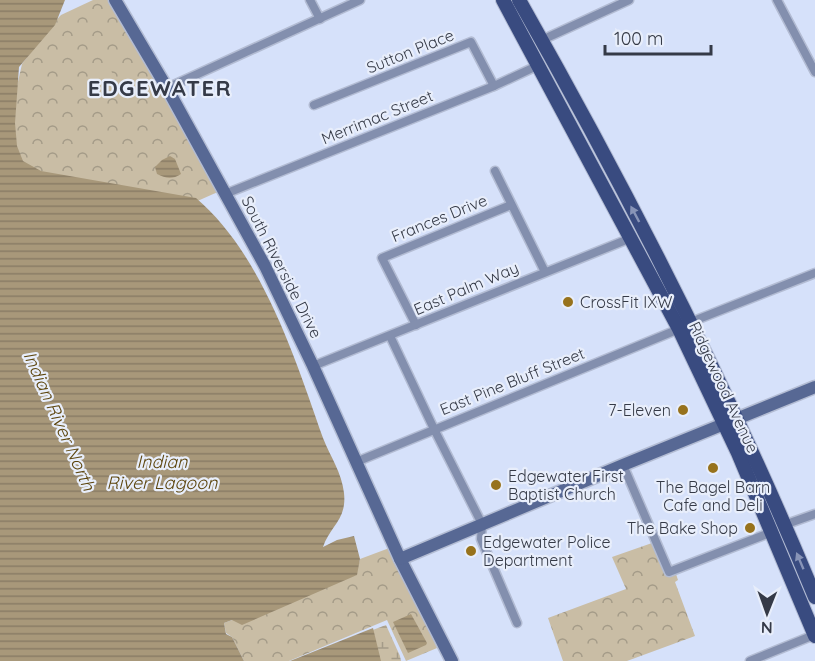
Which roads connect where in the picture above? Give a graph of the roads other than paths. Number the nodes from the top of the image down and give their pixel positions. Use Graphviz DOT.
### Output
graph roads {
  1 [pos="115,0"];
  2 [pos="310,0"];
  3 [pos="360,0"];
  4 [pos="503,0"];
  5 [pos="519,0"];
  6 [pos="628,0"];
  7 [pos="777,0"];
  8 [pos="320,19"];
  9 [pos="542,40"];
  10 [pos="539,65"];
  11 [pos="815,72"];
  12 [pos="494,86"];
  13 [pos="167,88"];
  14 [pos="314,105"];
  15 [pos="563,111"];
  16 [pos="611,168"];
  17 [pos="495,171"];
  18 [pos="225,194"];
  19 [pos="511,205"];
  20 [pos="631,238"];
  21 [pos="545,272"];
  22 [pos="815,273"];
  23 [pos="688,317"];
  24 [pos="416,325"];
  25 [pos="679,329"];
  26 [pos="390,336"];
  27 [pos="314,366"];
  28 [pos="815,387"];
  29 [pos="731,421"];
  30 [pos="434,429"];
  31 [pos="356,462"];
  32 [pos="623,465"];
  33 [pos="815,514"];
  34 [pos="482,524"];
  35 [pos="778,529"];
  36 [pos="400,559"];
  37 [pos="815,597"];
  38 [pos="517,623"];
  39 [pos="815,635"];
  40 [pos="452,661"];
  41 [pos="750,661"];
  1 -- 13 [label="street, South Riverside Drive"];
  2 -- 8 [label="street"];
  3 -- 8 [label="street"];
  4 -- 10 [label="main road, Ridgewood Avenue"];
  5 -- 9 [label="main road, Ridgewood Avenue"];
  6 -- 9 [label="street"];
  7 -- 11 [label="street"];
  8 -- 13 [label="street"];
  9 -- 16 [label="main road, Ridgewood Avenue"];
  10 -- 12 [label="street, Merrimac Street"];
  10 -- 15 [label="main road, Ridgewood Avenue"];
  12 -- 14 [label="street, Sutton Place"];
  12 -- 18 [label="street, Merrimac Street"];
  13 -- 18 [label="street, South Riverside Drive"];
  15 -- 16 [label="main road"];
  15 -- 20 [label="main road, Ridgewood Avenue"];
  23 -- 16 [label="main road, Ridgewood Avenue, one-way"];
  17 -- 19 [label="street, Frances Drive"];
  18 -- 27 [label="street, South Riverside Drive"];
  19 -- 21 [label="street, Frances Drive"];
  19 -- 24 [label="street, Frances Drive"];
  20 -- 21 [label="street, East Palm Way"];
  20 -- 23 [label="main road"];
  20 -- 25 [label="main road, Ridgewood Avenue"];
  21 -- 24 [label="street, East Palm Way"];
  22 -- 23 [label="street"];
  23 -- 29 [label="main road, Ridgewood Avenue"];
  24 -- 26 [label="street, East Palm Way"];
  25 -- 29 [label="main road, Ridgewood Avenue"];
  25 -- 30 [label="street, East Pine Bluff Street"];
  26 -- 27 [label="street, East Palm Way"];
  26 -- 30 [label="street"];
  27 -- 31 [label="street, South Riverside Drive"];
  28 -- 29 [label="street"];
  29 -- 32 [label="street"];
  29 -- 35 [label="main road, Ridgewood Avenue"];
  30 -- 31 [label="street, East Pine Bluff Street"];
  30 -- 34 [label="street"];
  31 -- 36 [label="street, South Riverside Drive"];
  32 -- 34 [label="street"];
  32 -- 35 [label="street"];
  33 -- 35 [label="street"];
  34 -- 36 [label="street"];
  34 -- 38 [label="street"];
  37 -- 35 [label="main road, Ridgewood Avenue, one-way"];
  35 -- 39 [label="main road, Ridgewood Avenue"];
  36 -- 40 [label="street, South Riverside Drive"];
  39 -- 41 [label="street"];
}
